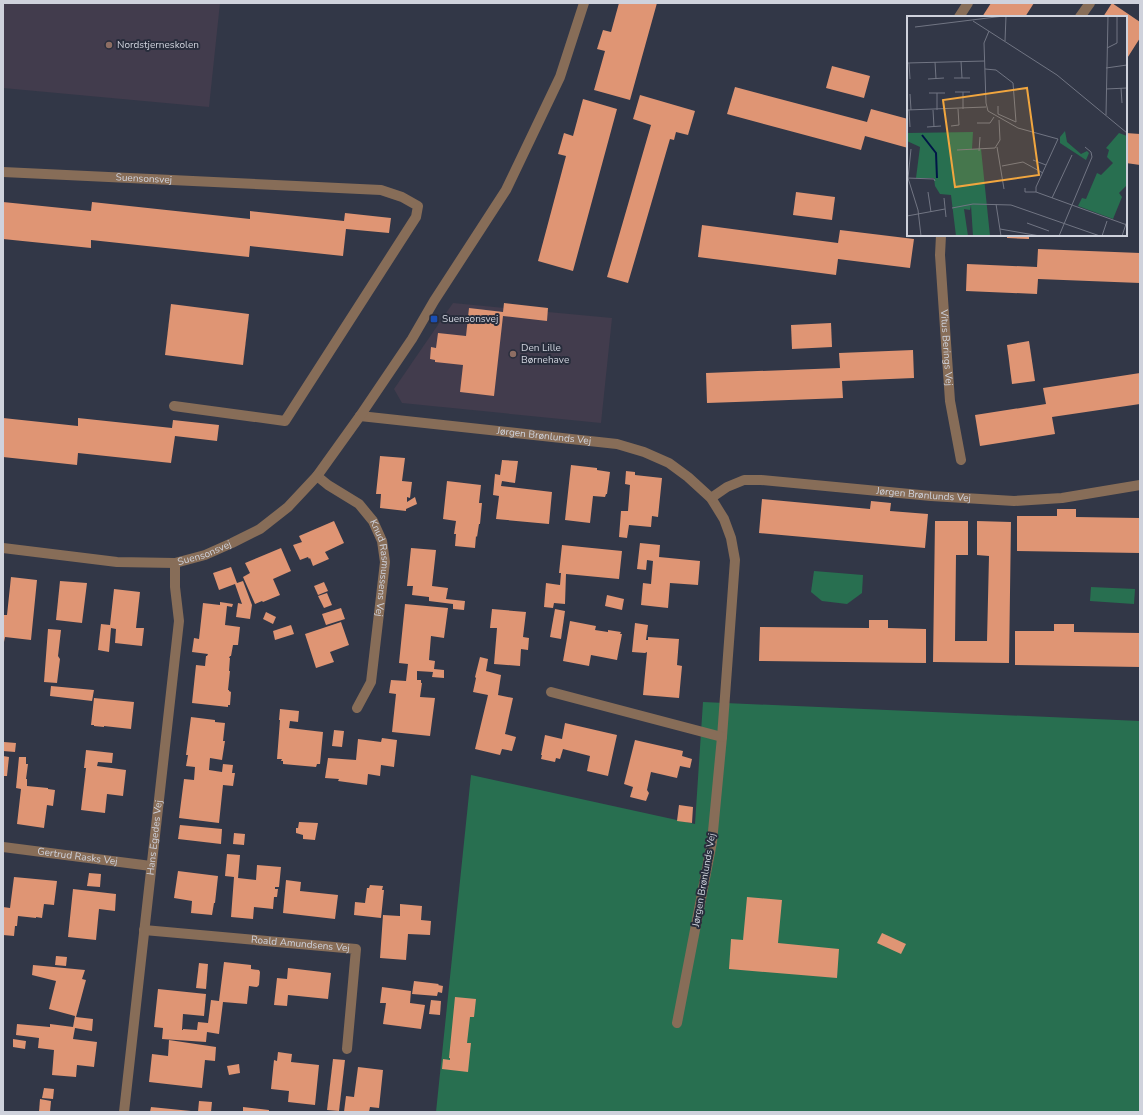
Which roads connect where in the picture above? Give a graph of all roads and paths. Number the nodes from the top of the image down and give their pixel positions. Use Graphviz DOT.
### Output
graph roads {
  1 [pos="584,3"];
  2 [pos="968,3"];
  3 [pos="1090,3"];
  4 [pos="961,16"];
  5 [pos="1081,16"];
  6 [pos="3,172"];
  7 [pos="941,236"];
  8 [pos="174,406"];
  9 [pos="360,416"];
  10 [pos="961,460"];
  11 [pos="317,476"];
  12 [pos="1140,485"];
  13 [pos="711,498"];
  14 [pos="3,548"];
  15 [pos="175,563"];
  16 [pos="551,692"];
  17 [pos="357,708"];
  18 [pos="722,737"];
  19 [pos="3,847"];
  20 [pos="151,866"];
  21 [pos="144,930"];
  22 [pos="676,1023"];
  23 [pos="348,1049"];
  24 [pos="124,1112"];
  1 -- 9 [label="street, Suensonsvej"];
  2 -- 4 [label="street"];
  3 -- 5 [label="street"];
  6 -- 8 [label="street, Suensonsvej"];
  7 -- 10 [label="street, Vitus Berings Vej"];
  9 -- 11 [label="street, Suensonsvej"];
  9 -- 13 [label="street, Jørgen Brønlunds Vej"];
  11 -- 15 [label="street, Suensonsvej"];
  11 -- 17 [label="street, Knud Rasmussens Vej"];
  12 -- 13 [label="street, Jørgen Brønlunds Vej"];
  13 -- 18 [label="street, Jørgen Brønlunds Vej"];
  14 -- 15 [label="street, Suensonsvej"];
  15 -- 20 [label="street, Hans Egedes Vej"];
  16 -- 18 [label="street"];
  18 -- 22 [label="street, Jørgen Brønlunds Vej"];
  19 -- 20 [label="street, Gertrud Rasks Vej"];
  20 -- 21 [label="street, Hans Egedes Vej"];
  21 -- 23 [label="street, Roald Amundsens Vej"];
  21 -- 24 [label="street, Hans Egedes Vej"];
}
